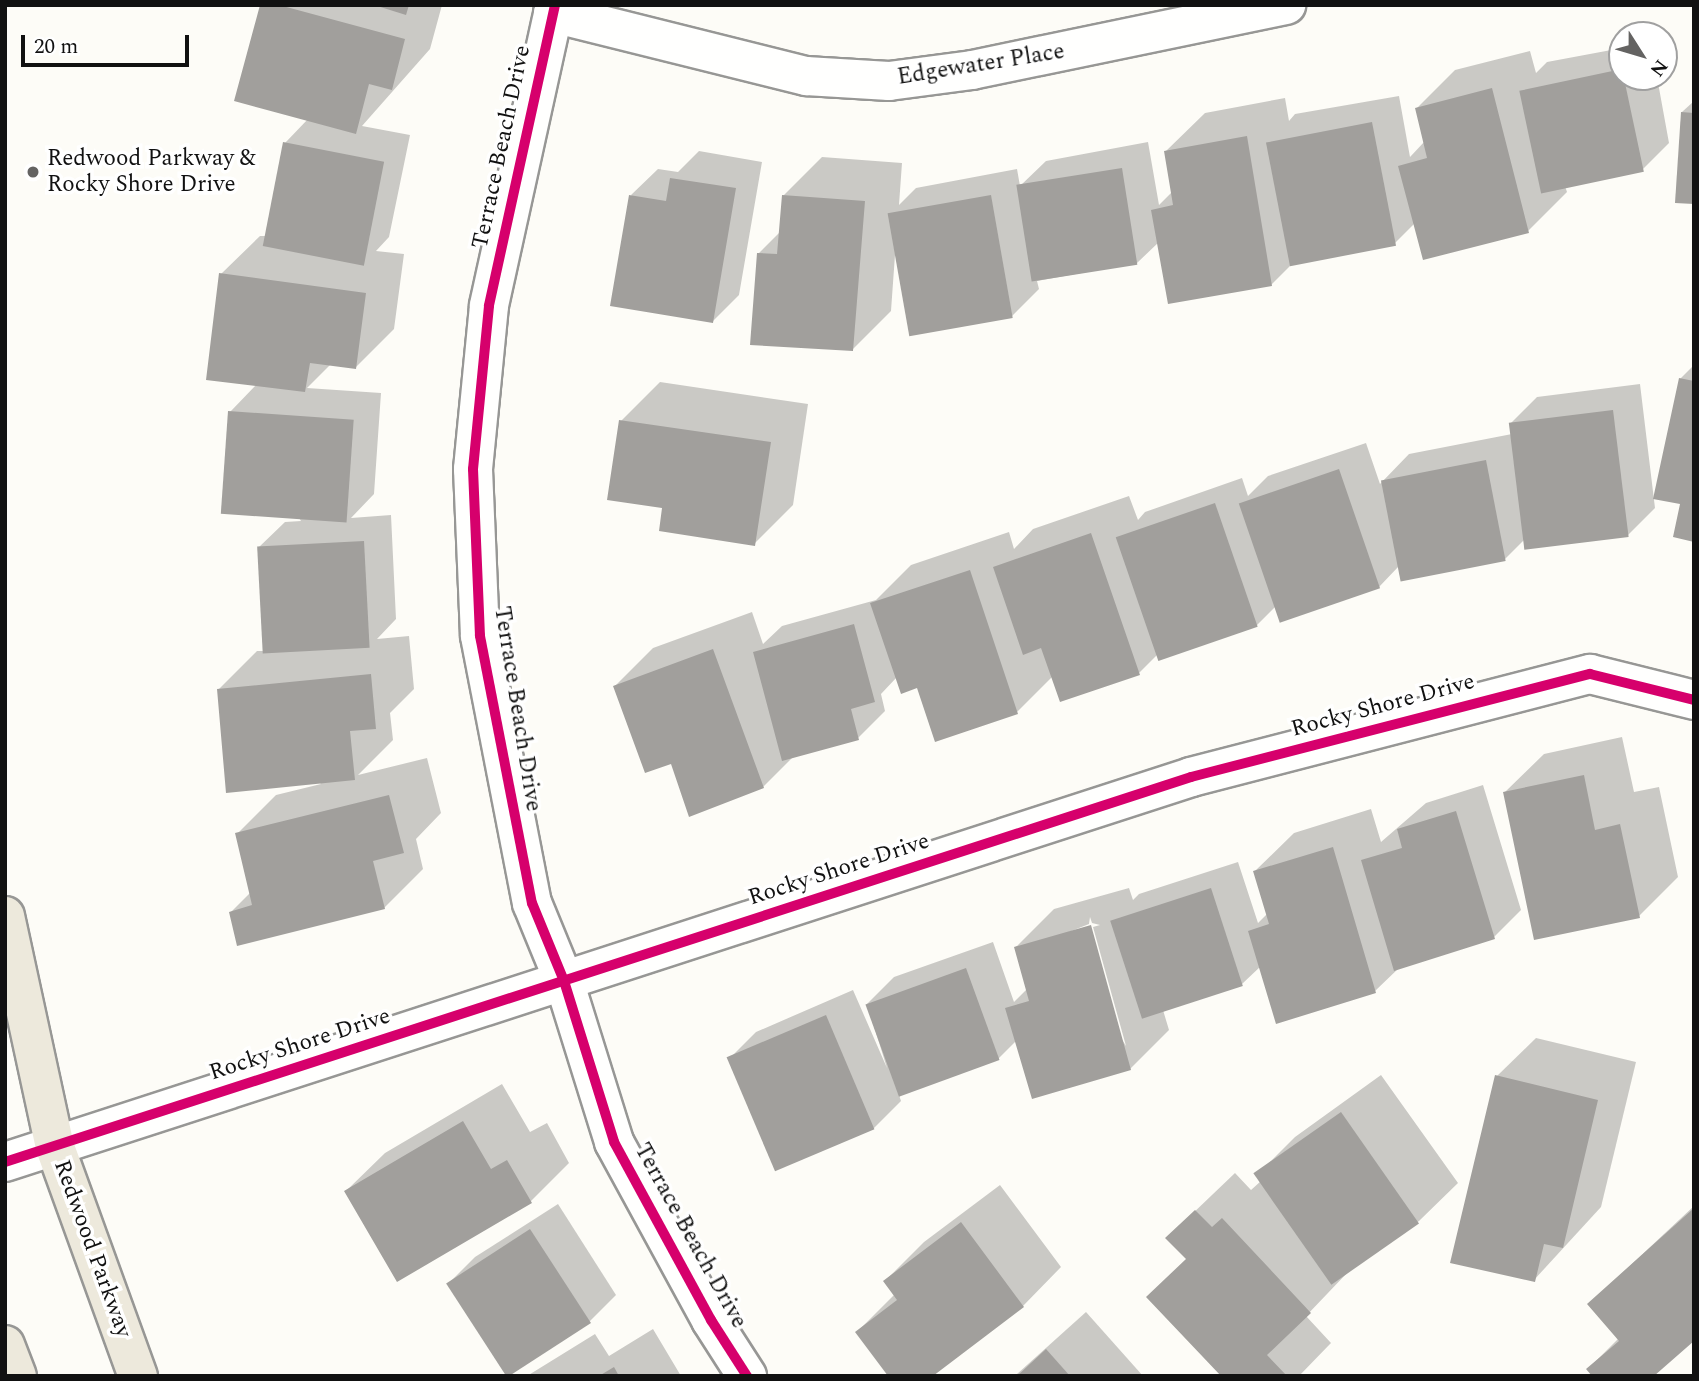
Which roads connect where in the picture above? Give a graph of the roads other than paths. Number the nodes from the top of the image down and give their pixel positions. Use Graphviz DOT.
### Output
graph roads {
  1 [pos="1286,5"];
  2 [pos="554,9"];
  3 [pos="1694,700"];
  4 [pos="5,916"];
  5 [pos="564,981"];
  6 [pos="55,1147"];
  7 [pos="5,1162"];
  8 [pos="5,1345"];
  9 [pos="18,1376"];
  10 [pos="138,1376"];
  11 [pos="747,1376"];
  1 -- 2 [label="street, Edgewater Place"];
  2 -- 5 [label="street, Terrace Beach Drive"];
  3 -- 5 [label="street, Rocky Shore Drive"];
  4 -- 6 [label="main road, Redwood Parkway"];
  5 -- 6 [label="street, Rocky Shore Drive"];
  5 -- 11 [label="street, Terrace Beach Drive"];
  6 -- 7 [label="street, Rocky Shore Drive"];
  6 -- 10 [label="main road, Redwood Parkway"];
  8 -- 9 [label="main road"];
}
